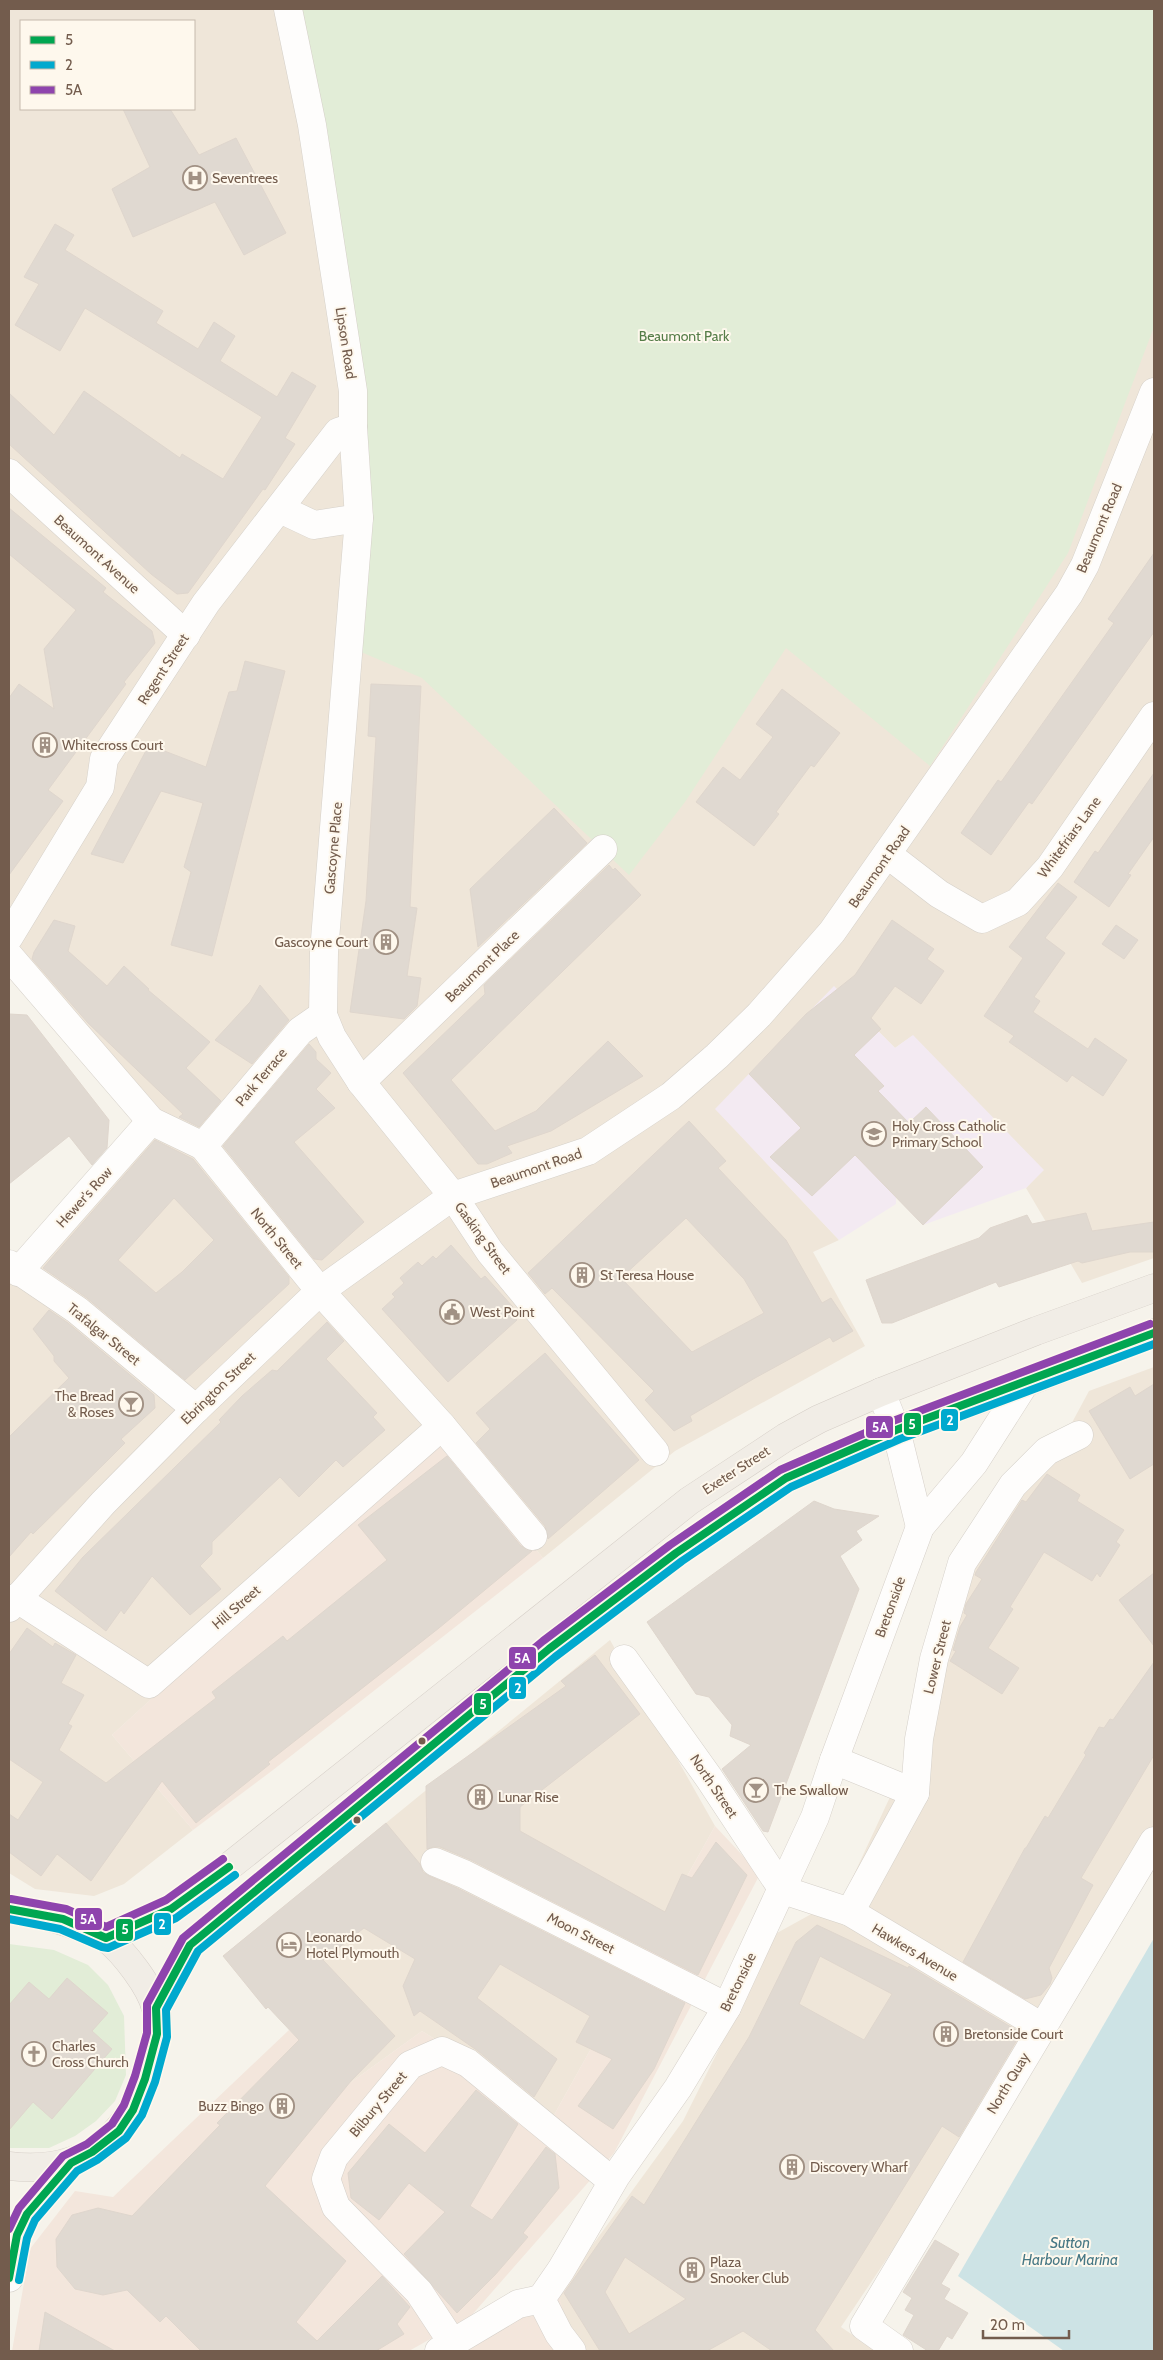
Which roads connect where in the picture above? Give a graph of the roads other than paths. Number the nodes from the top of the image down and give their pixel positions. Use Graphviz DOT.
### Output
graph roads {
  1 [pos="288,9"];
  2 [pos="1154,392"];
  3 [pos="353,427"];
  4 [pos="9,473"];
  5 [pos="280,509"];
  6 [pos="359,518"];
  7 [pos="186,635"];
  8 [pos="346,681"];
  9 [pos="1154,716"];
  10 [pos="603,849"];
  11 [pos="887,854"];
  12 [pos="9,937"];
  13 [pos="9,956"];
  14 [pos="323,1015"];
  15 [pos="361,1082"];
  16 [pos="151,1122"];
  17 [pos="203,1146"];
  18 [pos="453,1196"];
  19 [pos="13,1268"];
  20 [pos="1154,1288"];
  21 [pos="320,1291"];
  22 [pos="1154,1333"];
  23 [pos="1025,1384"];
  24 [pos="881,1392"];
  25 [pos="196,1408"];
  26 [pos="442,1426"];
  27 [pos="896,1430"];
  28 [pos="1079,1435"];
  29 [pos="655,1452"];
  30 [pos="920,1528"];
  31 [pos="533,1536"];
  32 [pos="12,1603"];
  33 [pos="626,1657"];
  34 [pos="834,1760"];
  35 [pos="915,1793"];
  36 [pos="1154,1841"];
  37 [pos="435,1862"];
  38 [pos="783,1890"];
  39 [pos="9,1909"];
  40 [pos="850,1912"];
  41 [pos="106,1938"];
  42 [pos="727,2007"];
  43 [pos="156,2008"];
  44 [pos="1042,2027"];
  45 [pos="71,2163"];
  46 [pos="9,2166"];
  47 [pos="612,2181"];
  48 [pos="9,2278"];
  49 [pos="541,2299"];
  50 [pos="446,2347"];
  51 [pos="572,2351"];
  52 [pos="899,2351"];
  1 -- 3 [label="street, Lipson Road"];
  2 -- 11 [label="street, Beaumont Road"];
  3 -- 5 [label="street, Regent Street"];
  3 -- 6 [label="street, Lipson Road"];
  4 -- 7 [label="street, Beaumont Avenue"];
  5 -- 6 [label="street"];
  5 -- 7 [label="street, Regent Street"];
  6 -- 8 [label="street, Lipson Road"];
  7 -- 12 [label="street, Regent Street"];
  8 -- 14 [label="street, Gascoyne Place"];
  9 -- 11 [label="street, Whitefriars Lane"];
  10 -- 15 [label="street, Beaumont Place"];
  11 -- 18 [label="street, Beaumont Road"];
  13 -- 16 [label="street, North Street"];
  14 -- 15 [label="street, Gasking Street"];
  14 -- 17 [label="street, Park Terrace"];
  15 -- 18 [label="street, Gasking Street"];
  16 -- 17 [label="street, North Street"];
  16 -- 19 [label="street, Hewer's Row"];
  17 -- 21 [label="street, North Street"];
  18 -- 21 [label="street, Ebrington Street"];
  18 -- 29 [label="street, Gasking Street"];
  19 -- 25 [label="street, Trafalgar Street"];
  20 -- 24 [label="main road, Exeter Street"];
  21 -- 25 [label="street, Ebrington Street"];
  21 -- 26 [label="street, North Street"];
  22 -- 23 [label="main road"];
  23 -- 27 [label="main road"];
  23 -- 30 [label="street, Bretonside"];
  24 -- 27 [label="street"];
  24 -- 41 [label="main road, Exeter Street"];
  25 -- 32 [label="street, Ebrington Street"];
  26 -- 31 [label="street, North Street"];
  26 -- 32 [label="street, Hill Street"];
  27 -- 30 [label="street"];
  27 -- 43 [label="main road"];
  28 -- 35 [label="street, Lower Street"];
  30 -- 34 [label="street, Bretonside"];
  33 -- 38 [label="street, North Street"];
  34 -- 35 [label="street"];
  34 -- 38 [label="street, Bretonside"];
  35 -- 40 [label="street, Lower Street"];
  36 -- 44 [label="street, North Quay"];
  37 -- 42 [label="street, Moon Street"];
  38 -- 40 [label="street, Hawkers Avenue"];
  38 -- 42 [label="street, Bretonside"];
  39 -- 41 [label="main road"];
  40 -- 44 [label="street, Hawkers Avenue"];
  41 -- 43 [label="main road"];
  42 -- 47 [label="street, Bretonside"];
  43 -- 45 [label="main road"];
  44 -- 52 [label="street, North Quay"];
  45 -- 46 [label="main road"];
  45 -- 48 [label="street"];
  47 -- 49 [label="street, Bretonside"];
  47 -- 50 [label="street, Bilbury Street"];
  49 -- 50 [label="street"];
  49 -- 51 [label="street"];
}
